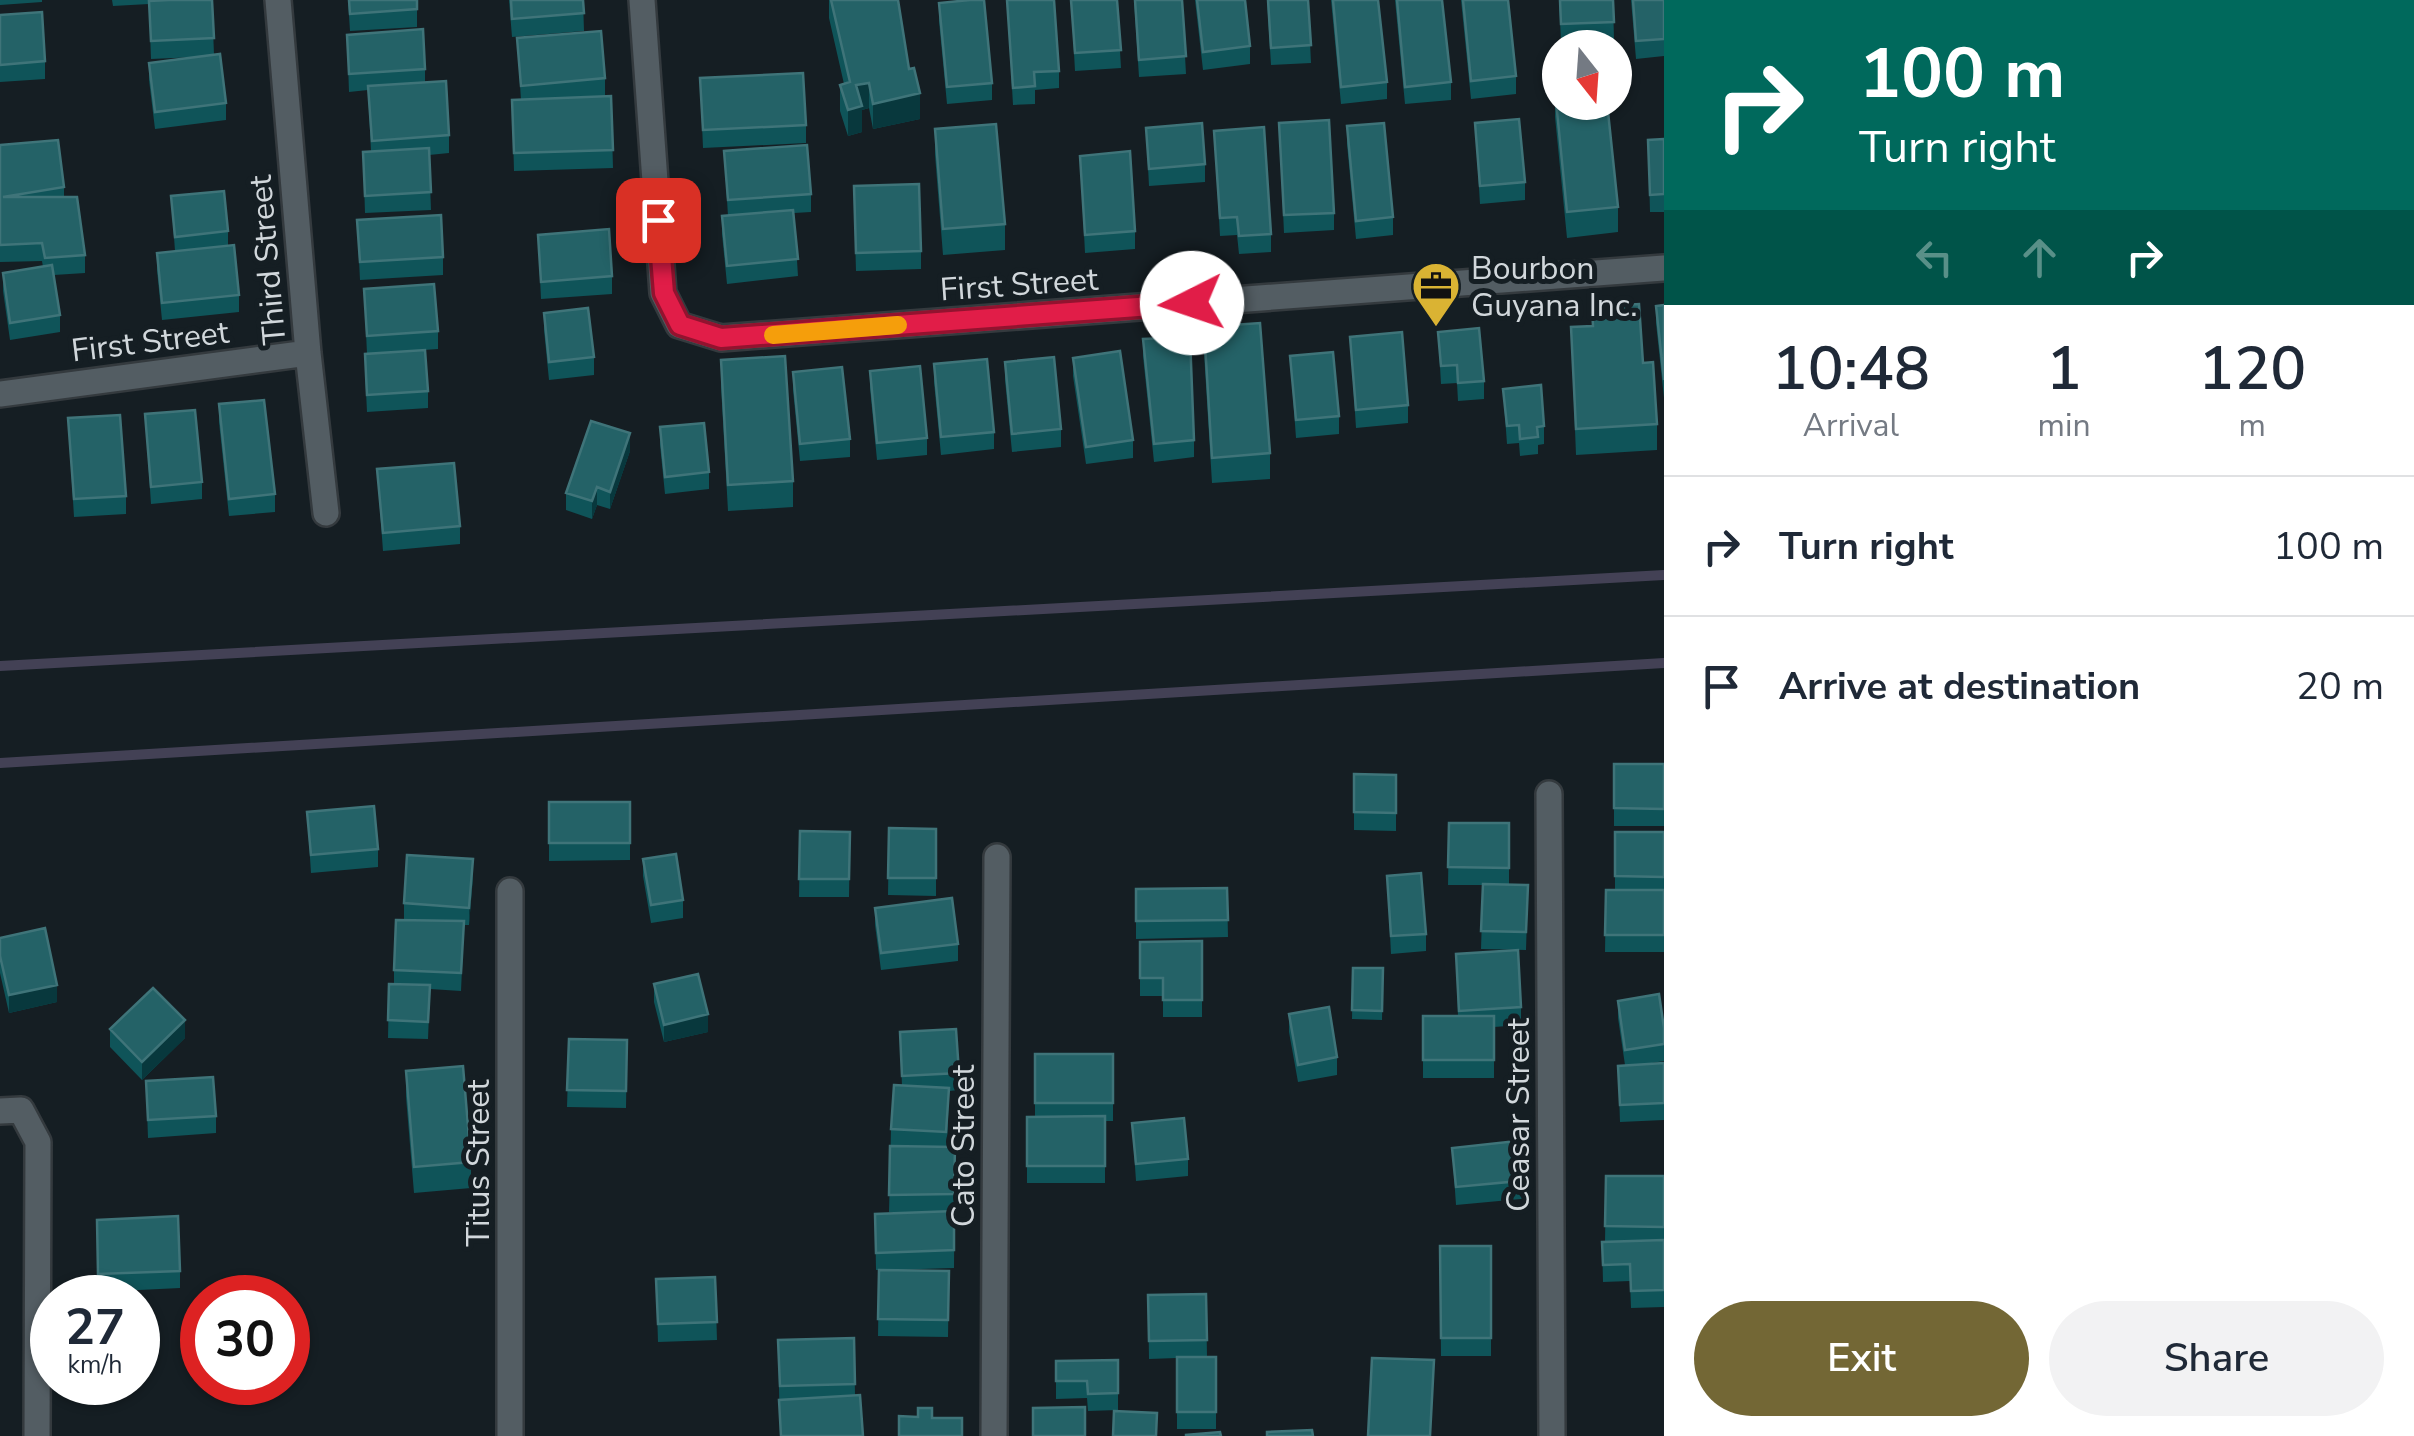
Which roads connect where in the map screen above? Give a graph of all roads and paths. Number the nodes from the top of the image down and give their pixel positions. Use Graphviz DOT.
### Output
graph roads {
  1 [pos="278,0"];
  2 [pos="642,0"];
  3 [pos="1664,268"];
  4 [pos="308,353"];
  5 [pos="0,394"];
  6 [pos="326,513"];
  7 [pos="1549,794"];
  8 [pos="997,857"];
  9 [pos="510,891"];
  10 [pos="0,1111"];
  11 [pos="37,1436"];
  12 [pos="510,1436"];
  13 [pos="994,1436"];
  14 [pos="1552,1436"];
  1 -- 4 [label="street, Third Street"];
  2 -- 3 [label="street, First Street"];
  4 -- 5 [label="street, First Street"];
  4 -- 6 [label="street, Third Street"];
  7 -- 14 [label="street, Ceasar Street"];
  8 -- 13 [label="street, Cato Street"];
  9 -- 12 [label="street, Titus Street"];
  10 -- 11 [label="street"];
}
